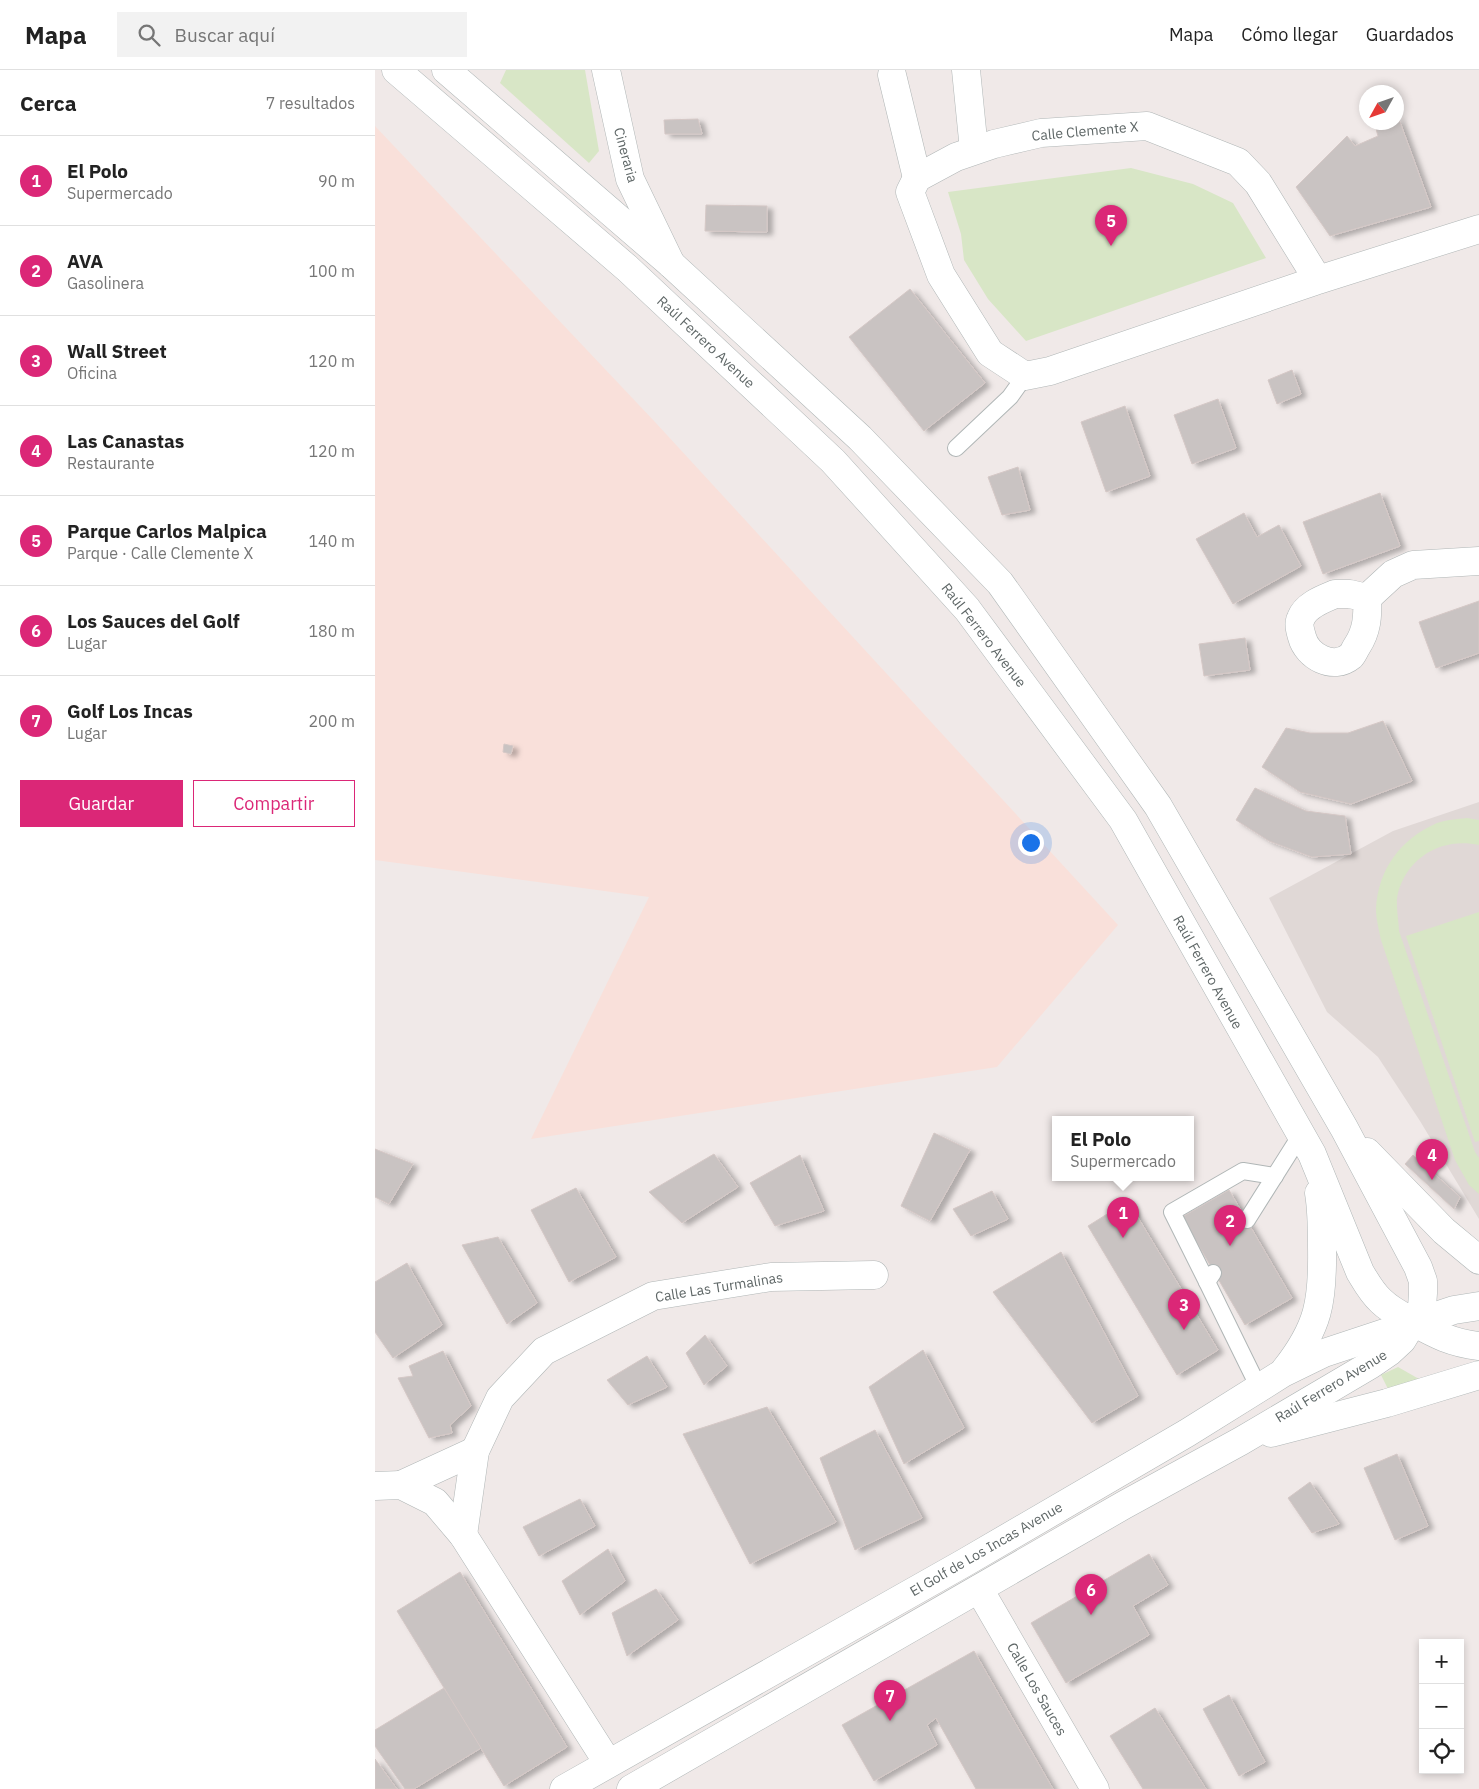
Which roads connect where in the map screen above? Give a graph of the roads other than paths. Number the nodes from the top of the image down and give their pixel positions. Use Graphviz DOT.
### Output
graph roads {
  1 [pos="396,70"];
  2 [pos="446,70"];
  3 [pos="606,70"];
  4 [pos="966,70"];
  5 [pos="892,75"];
  6 [pos="974,150"];
  7 [pos="917,178"];
  8 [pos="1479,229"];
  9 [pos="671,264"];
  10 [pos="1318,280"];
  11 [pos="1025,376"];
  12 [pos="957,448"];
  13 [pos="1479,560"];
  14 [pos="1367,598"];
  15 [pos="1344,1128"];
  16 [pos="1306,1145"];
  17 [pos="1275,1176"];
  18 [pos="1247,1220"];
  19 [pos="1479,1260"];
  20 [pos="874,1275"];
  21 [pos="1479,1306"];
  22 [pos="1414,1322"];
  23 [pos="1479,1346"];
  24 [pos="1283,1373"];
  25 [pos="1479,1375"];
  26 [pos="1259,1388"];
  27 [pos="1241,1441"];
  28 [pos="475,1451"];
  29 [pos="388,1485"];
  30 [pos="463,1535"];
  31 [pos="979,1589"];
  32 [pos="608,1763"];
  33 [pos="564,1789"];
  34 [pos="631,1789"];
  35 [pos="1095,1789"];
  1 -- 16 [label="street, Raúl Ferrero Avenue"];
  2 -- 9 [label="street, Raúl Ferrero Avenue"];
  3 -- 9 [label="street, Cineraria"];
  4 -- 6 [label="street"];
  5 -- 7 [label="street"];
  6 -- 7 [label="street, Calle Clemente X"];
  6 -- 10 [label="street, Calle Clemente X"];
  7 -- 11 [label="street"];
  8 -- 10 [label="street"];
  9 -- 15 [label="street, Raúl Ferrero Avenue"];
  10 -- 11 [label="street"];
  11 -- 12 [label="lane"];
  13 -- 14 [label="street"];
  15 -- 19 [label="street"];
  15 -- 22 [label="street, Raúl Ferrero Avenue"];
  16 -- 17 [label="lane"];
  16 -- 22 [label="street, Raúl Ferrero Avenue"];
  16 -- 24 [label="street"];
  17 -- 18 [label="lane"];
  17 -- 26 [label="lane"];
  20 -- 28 [label="street, Calle Las Turmalinas"];
  21 -- 22 [label="street, El Golf de Los Incas Avenue"];
  22 -- 23 [label="street"];
  22 -- 24 [label="street, El Golf de Los Incas Avenue"];
  22 -- 27 [label="street, Raúl Ferrero Avenue"];
  24 -- 26 [label="street, El Golf de Los Incas Avenue"];
  25 -- 27 [label="street"];
  26 -- 32 [label="street, El Golf de Los Incas Avenue"];
  27 -- 31 [label="street"];
  28 -- 29 [label="street"];
  28 -- 30 [label="street, Calle Las Turmalinas"];
  29 -- 30 [label="street"];
  30 -- 32 [label="street"];
  31 -- 34 [label="street"];
  31 -- 35 [label="street, Calle Los Sauces"];
  32 -- 33 [label="street, El Golf de Los Incas Avenue"];
}
